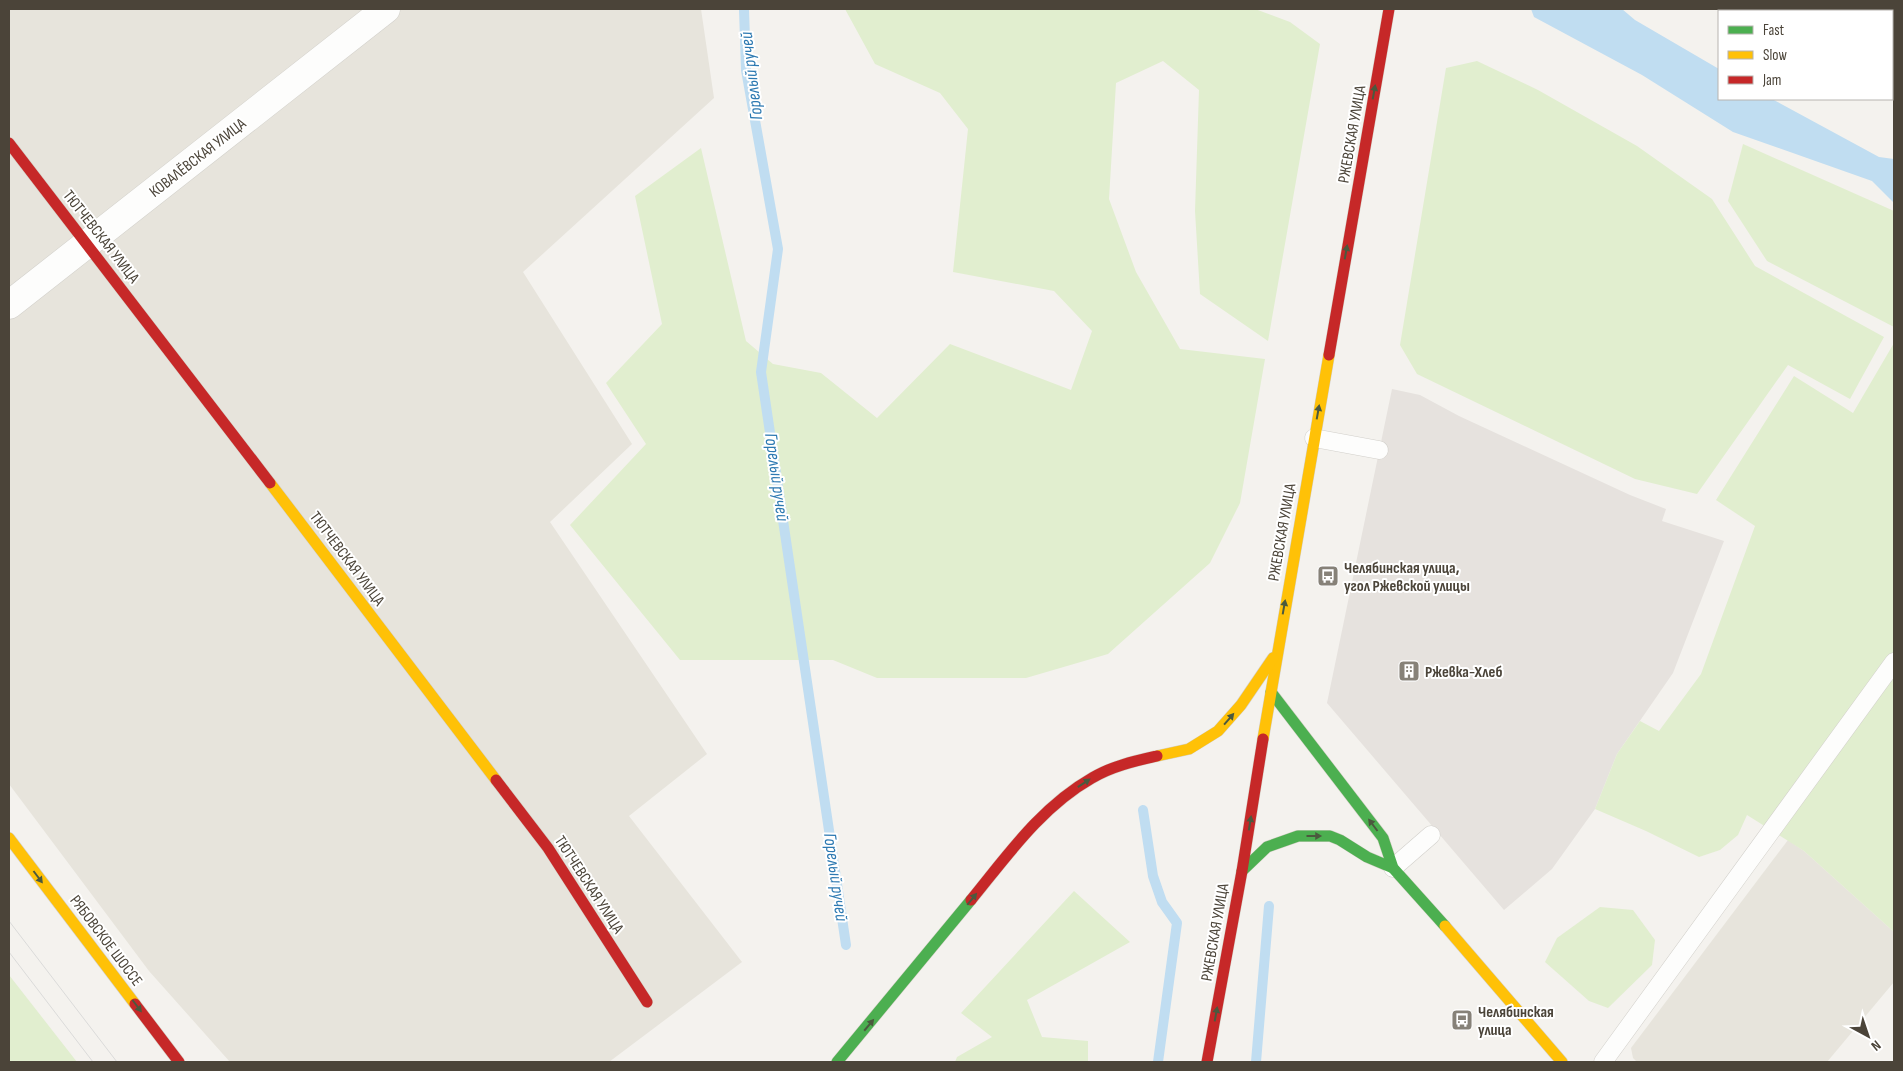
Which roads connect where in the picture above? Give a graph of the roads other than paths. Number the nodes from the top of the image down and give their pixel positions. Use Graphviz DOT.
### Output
graph roads {
  1 [pos="386,9"];
  2 [pos="1389,9"];
  3 [pos="9,143"];
  4 [pos="87,243"];
  5 [pos="9,305"];
  6 [pos="1314,438"];
  7 [pos="1379,450"];
  8 [pos="1276,655"];
  9 [pos="1894,662"];
  10 [pos="1271,692"];
  11 [pos="1431,835"];
  12 [pos="9,838"];
  13 [pos="1393,868"];
  14 [pos="1242,871"];
  15 [pos="647,1002"];
  16 [pos="179,1062"];
  17 [pos="837,1062"];
  18 [pos="1207,1062"];
  19 [pos="1562,1062"];
  20 [pos="1603,1062"];
  1 -- 4 [label="street, КОВАЛЁВСКАЯ УЛИЦА"];
  6 -- 2 [label="main road, РЖЕВСКАЯ УЛИЦА, one-way"];
  3 -- 4 [label="main road, ТЮТЧЕВСКАЯ УЛИЦА"];
  4 -- 5 [label="street, КОВАЛЁВСКАЯ УЛИЦА"];
  4 -- 15 [label="main road, ТЮТЧЕВСКАЯ УЛИЦА"];
  6 -- 7 [label="lane"];
  8 -- 6 [label="main road, РЖЕВСКАЯ УЛИЦА, one-way"];
  8 -- 10 [label="main road, РЖЕВСКАЯ УЛИЦА"];
  17 -- 8 [label="main road, one-way"];
  9 -- 20 [label="lane"];
  13 -- 10 [label="main road, one-way"];
  14 -- 10 [label="main road, РЖЕВСКАЯ УЛИЦА, one-way"];
  11 -- 13 [label="lane"];
  12 -- 16 [label="main road, РЯБОВСКОЕ ШОССЕ, one-way"];
  14 -- 13 [label="main road, one-way"];
  13 -- 19 [label="main road"];
  18 -- 14 [label="main road, РЖЕВСКАЯ УЛИЦА, one-way"];
}
